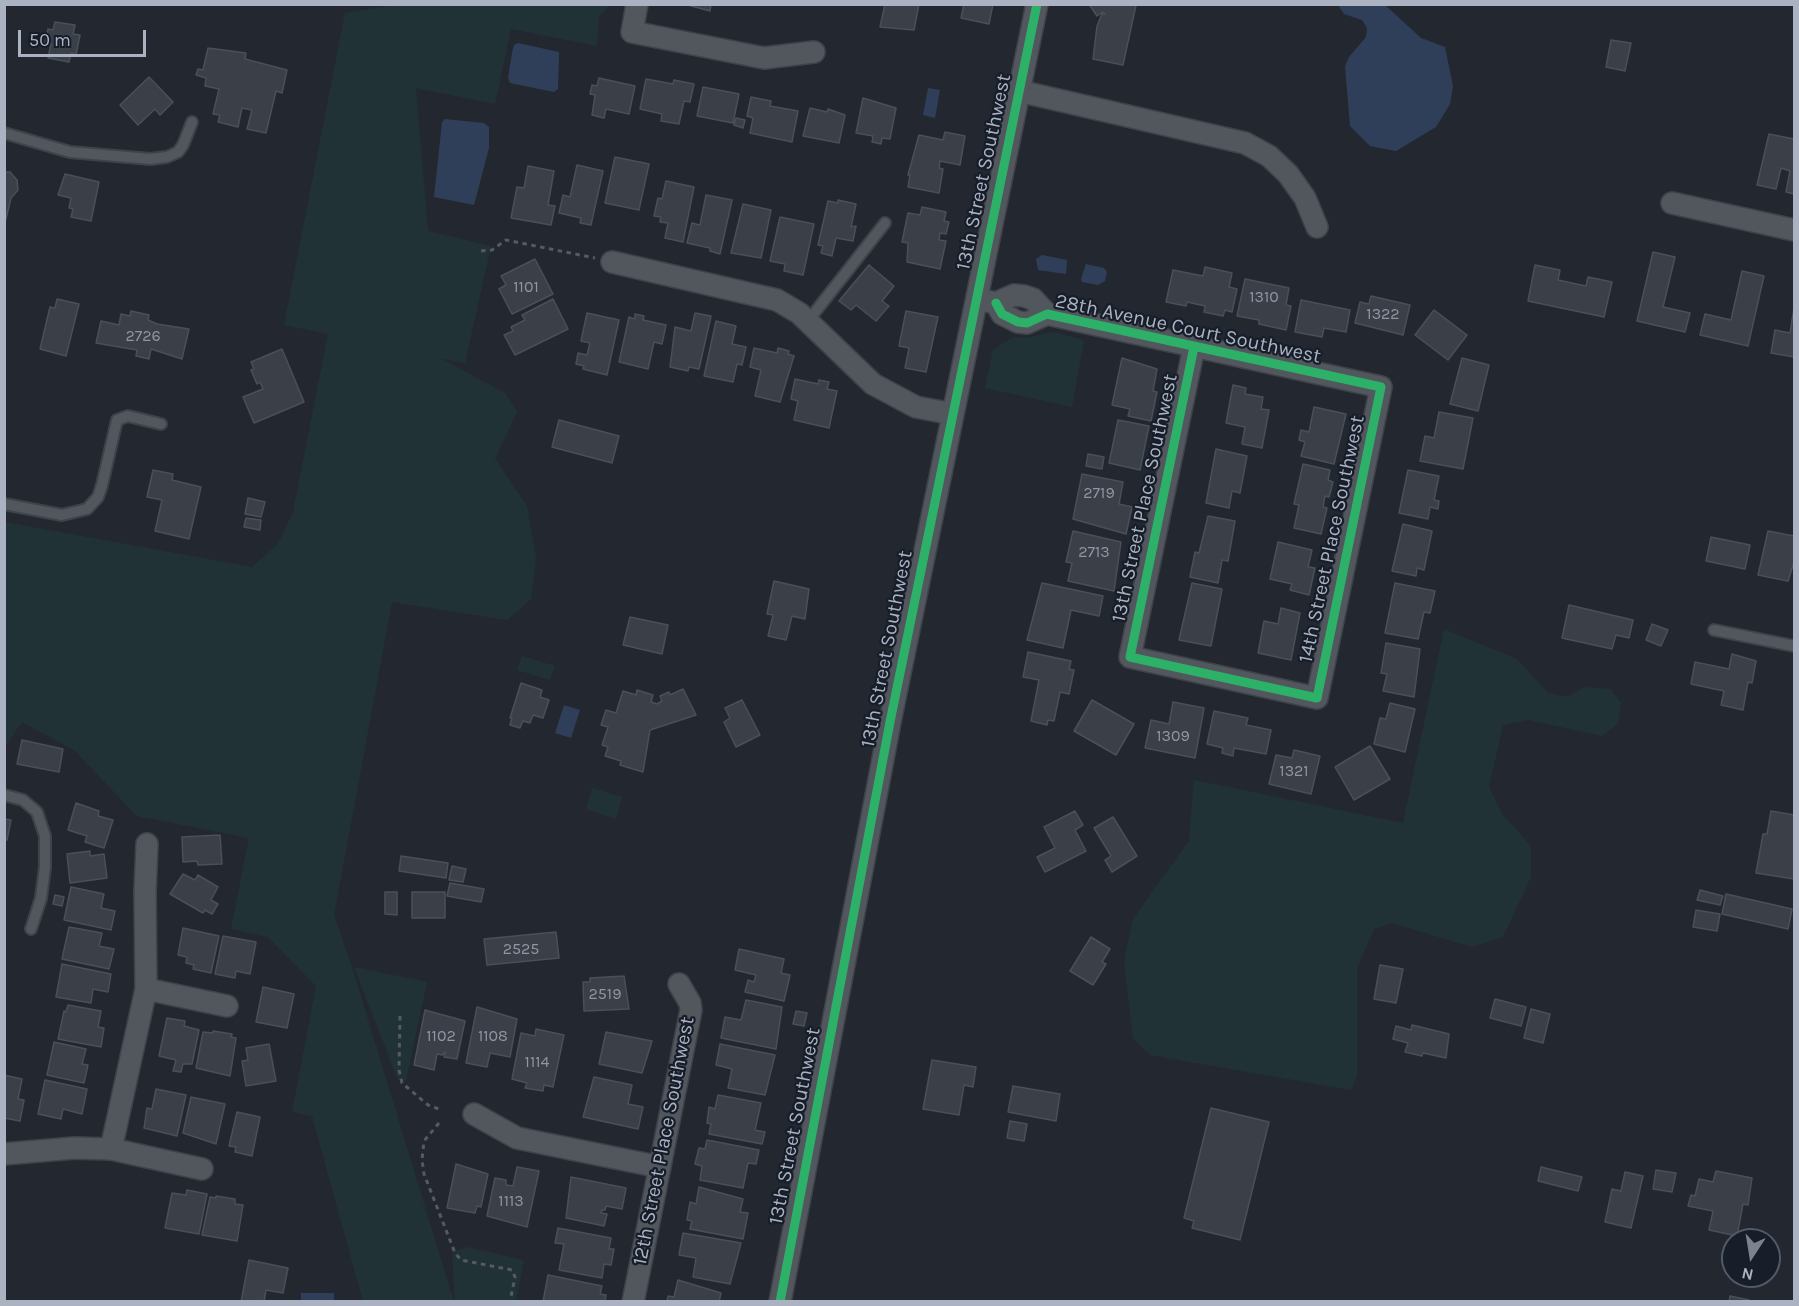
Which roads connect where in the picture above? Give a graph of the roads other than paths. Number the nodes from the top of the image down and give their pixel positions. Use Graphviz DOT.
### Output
graph roads {
  1 [pos="637,4"];
  2 [pos="1037,4"];
  3 [pos="814,51"];
  4 [pos="1019,91"];
  5 [pos="192,122"];
  6 [pos="4,133"];
  7 [pos="1672,203"];
  8 [pos="885,223"];
  9 [pos="1317,227"];
  10 [pos="1794,230"];
  11 [pos="612,262"];
  12 [pos="986,301"];
  13 [pos="808,321"];
  14 [pos="1194,347"];
  15 [pos="1381,387"];
  16 [pos="953,414"];
  17 [pos="161,424"];
  18 [pos="4,504"];
  19 [pos="1714,630"];
  20 [pos="1794,646"];
  21 [pos="1317,698"];
  22 [pos="4,795"];
  23 [pos="147,844"];
  24 [pos="31,929"];
  25 [pos="679,984"];
  26 [pos="146,989"];
  27 [pos="227,1006"];
  28 [pos="474,1114"];
  29 [pos="111,1149"];
  30 [pos="4,1154"];
  31 [pos="660,1167"];
  32 [pos="202,1169"];
  33 [pos="633,1302"];
  34 [pos="780,1302"];
  1 -- 3 [label="street"];
  2 -- 4 [label="street, 13th Street Southwest"];
  4 -- 9 [label="street"];
  4 -- 12 [label="street, 13th Street Southwest"];
  5 -- 6 [label="lane"];
  7 -- 10 [label="street"];
  8 -- 13 [label="lane"];
  11 -- 13 [label="street"];
  12 -- 14 [label="street, 28th Avenue Court Southwest"];
  12 -- 16 [label="street, 13th Street Southwest"];
  13 -- 16 [label="street"];
  14 -- 15 [label="street, 28th Avenue Court Southwest"];
  14 -- 21 [label="street, 13th Street Place Southwest"];
  15 -- 21 [label="street, 14th Street Place Southwest"];
  16 -- 34 [label="street, 13th Street Southwest"];
  17 -- 18 [label="lane"];
  19 -- 20 [label="lane"];
  22 -- 24 [label="lane"];
  23 -- 26 [label="street"];
  25 -- 31 [label="street, 12th Street Place Southwest"];
  26 -- 27 [label="street"];
  26 -- 29 [label="street"];
  28 -- 31 [label="street"];
  29 -- 30 [label="street"];
  29 -- 32 [label="street"];
  31 -- 33 [label="street, 12th Street Place Southwest"];
}
